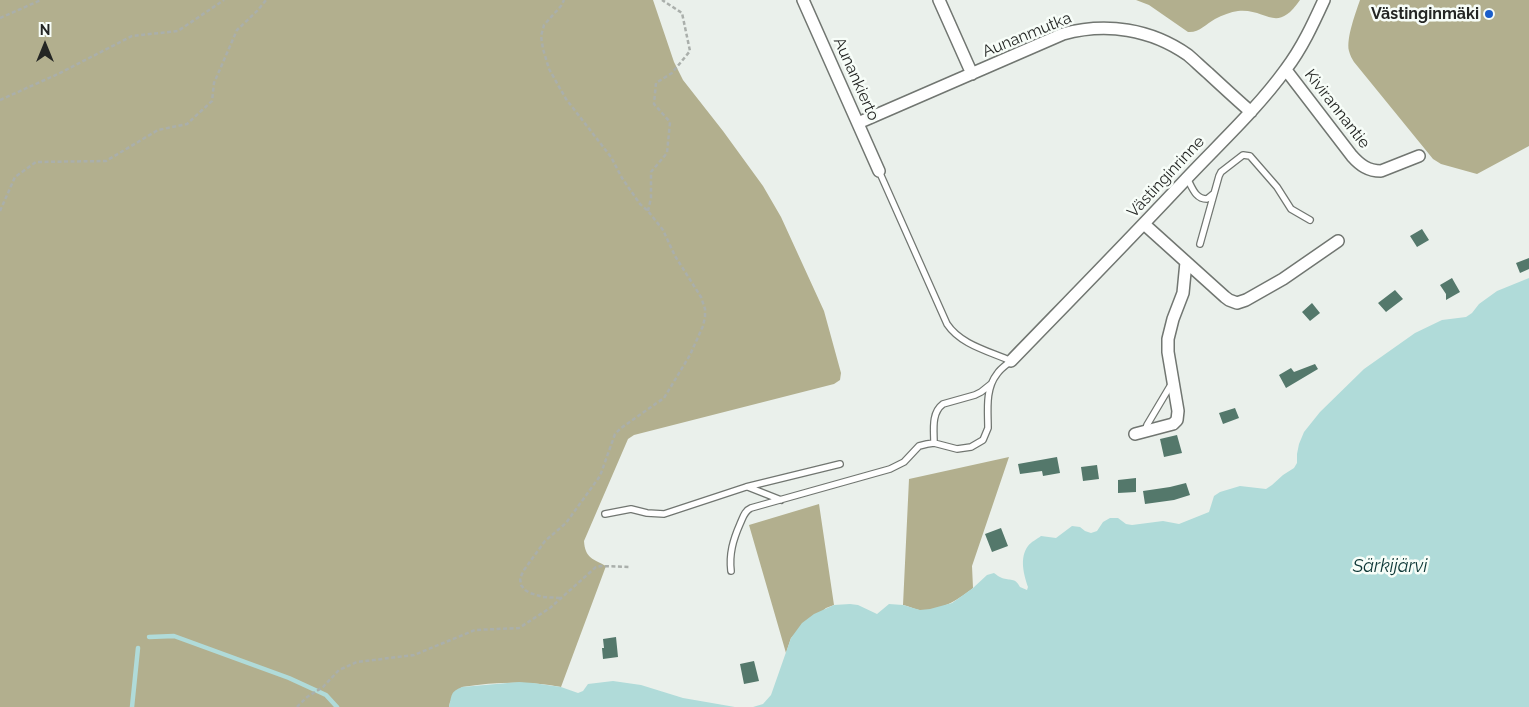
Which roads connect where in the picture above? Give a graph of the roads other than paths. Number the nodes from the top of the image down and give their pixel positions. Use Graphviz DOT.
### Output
graph roads {
  1 [pos="803,0"];
  2 [pos="939,0"];
  3 [pos="1324,0"];
  4 [pos="1286,70"];
  5 [pos="972,74"];
  6 [pos="1251,112"];
  7 [pos="858,123"];
  8 [pos="1419,156"];
  9 [pos="879,170"];
  10 [pos="1187,178"];
  11 [pos="1214,192"];
  12 [pos="1310,220"];
  13 [pos="1144,224"];
  14 [pos="1338,241"];
  15 [pos="1200,244"];
  16 [pos="1186,262"];
  17 [pos="1011,360"];
  18 [pos="1174,379"];
  19 [pos="991,384"];
  20 [pos="1140,433"];
  21 [pos="934,443"];
  22 [pos="840,464"];
  23 [pos="746,487"];
  24 [pos="781,500"];
  25 [pos="605,514"];
  26 [pos="731,571"];
  1 -- 7 [label="street, Aunankierto"];
  2 -- 5 [label="street"];
  3 -- 4 [label="street, Västinginrinne"];
  4 -- 6 [label="street, Västinginrinne"];
  4 -- 8 [label="street, Kivirannantie"];
  5 -- 6 [label="street, Aunanmutka"];
  5 -- 7 [label="street, Aunanmutka"];
  6 -- 10 [label="street, Västinginrinne"];
  7 -- 9 [label="street, Aunankierto"];
  9 -- 17 [label="lane"];
  10 -- 11 [label="lane"];
  10 -- 13 [label="street, Västinginrinne"];
  11 -- 12 [label="lane"];
  11 -- 15 [label="lane"];
  13 -- 16 [label="street"];
  13 -- 17 [label="street, Västinginrinne"];
  14 -- 16 [label="street"];
  16 -- 18 [label="street"];
  17 -- 19 [label="lane"];
  18 -- 20 [label="lane"];
  18 -- 20 [label="street"];
  19 -- 21 [label="lane"];
  19 -- 21 [label="lane"];
  21 -- 24 [label="lane"];
  22 -- 23 [label="lane"];
  23 -- 24 [label="lane"];
  23 -- 25 [label="lane"];
  24 -- 26 [label="lane"];
}
